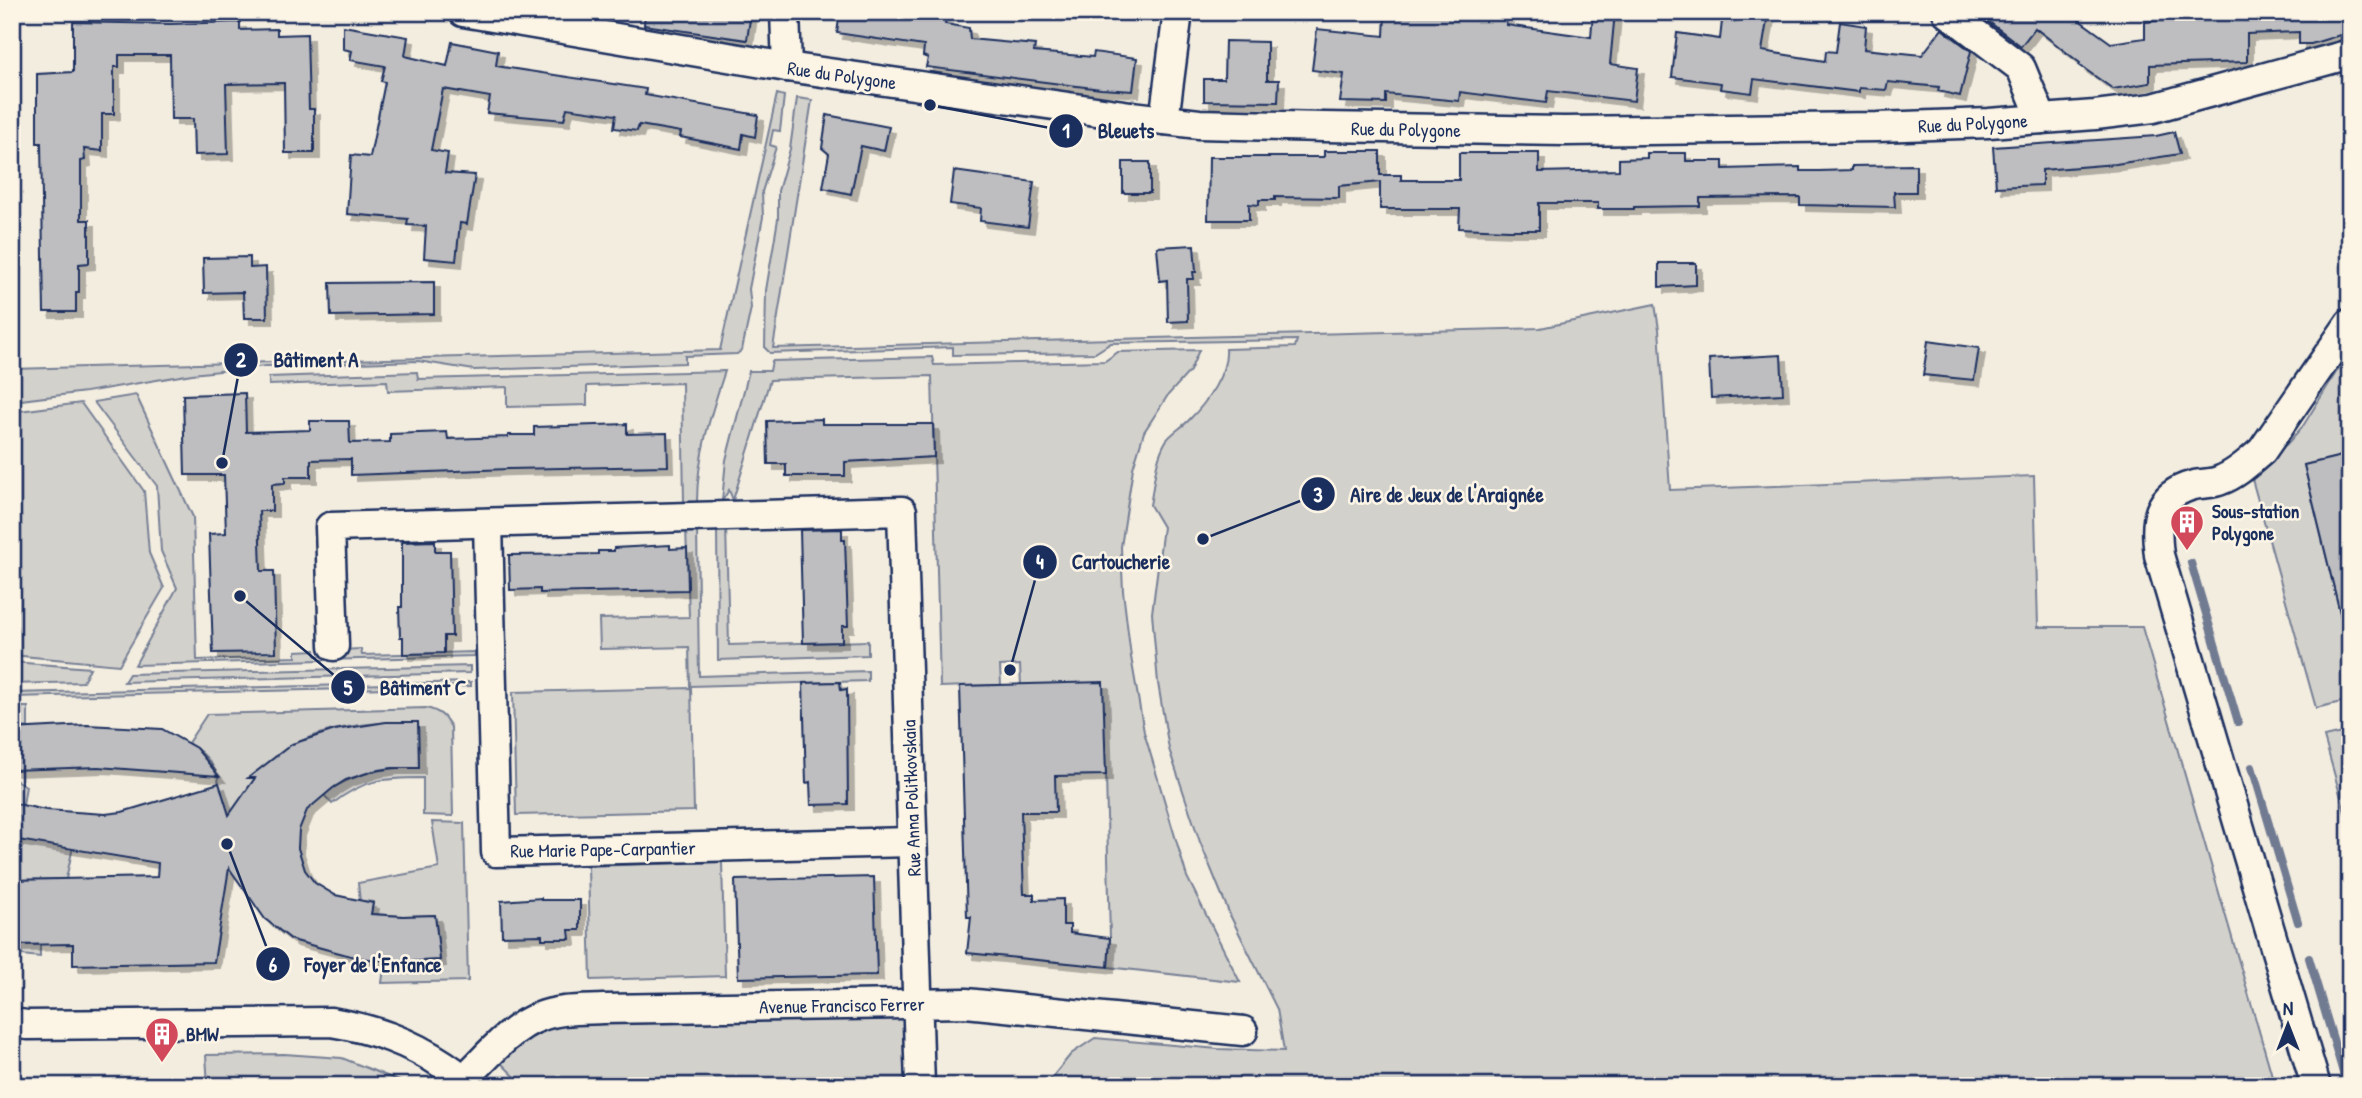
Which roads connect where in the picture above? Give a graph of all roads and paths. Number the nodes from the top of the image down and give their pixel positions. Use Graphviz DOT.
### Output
graph roads {
  1 [pos="463,12"];
  2 [pos="785,12"];
  3 [pos="1178,12"];
  4 [pos="1956,15"];
  5 [pos="2350,54"];
  6 [pos="787,67"];
  7 [pos="2042,119"];
  8 [pos="1164,120"];
  9 [pos="2350,323"];
  10 [pos="488,523"];
  11 [pos="334,646"];
  12 [pos="912,842"];
  13 [pos="918,1004"];
  14 [pos="12,1023"];
  15 [pos="1243,1031"];
  16 [pos="466,1082"];
  17 [pos="920,1086"];
  18 [pos="2316,1086"];
  1 -- 6 [label="street, Rue du Polygone"];
  2 -- 6 [label="street"];
  3 -- 8 [label="street"];
  4 -- 7 [label="street"];
  5 -- 7 [label="street, Rue du Polygone"];
  6 -- 8 [label="street, Rue du Polygone"];
  7 -- 8 [label="street, Rue du Polygone"];
  9 -- 18 [label="street"];
  10 -- 11 [label="street"];
  10 -- 12 [label="street, Rue Marie Pape-Carpantier"];
  10 -- 12 [label="street, Rue Anna Politkovskaia"];
  12 -- 13 [label="street, Rue Anna Politkovskaia"];
  13 -- 15 [label="street, Avenue Francisco Ferrer"];
  13 -- 16 [label="street, Avenue Francisco Ferrer"];
  13 -- 17 [label="street, Rue Anna Politkovskaia"];
  14 -- 16 [label="street"];
}
